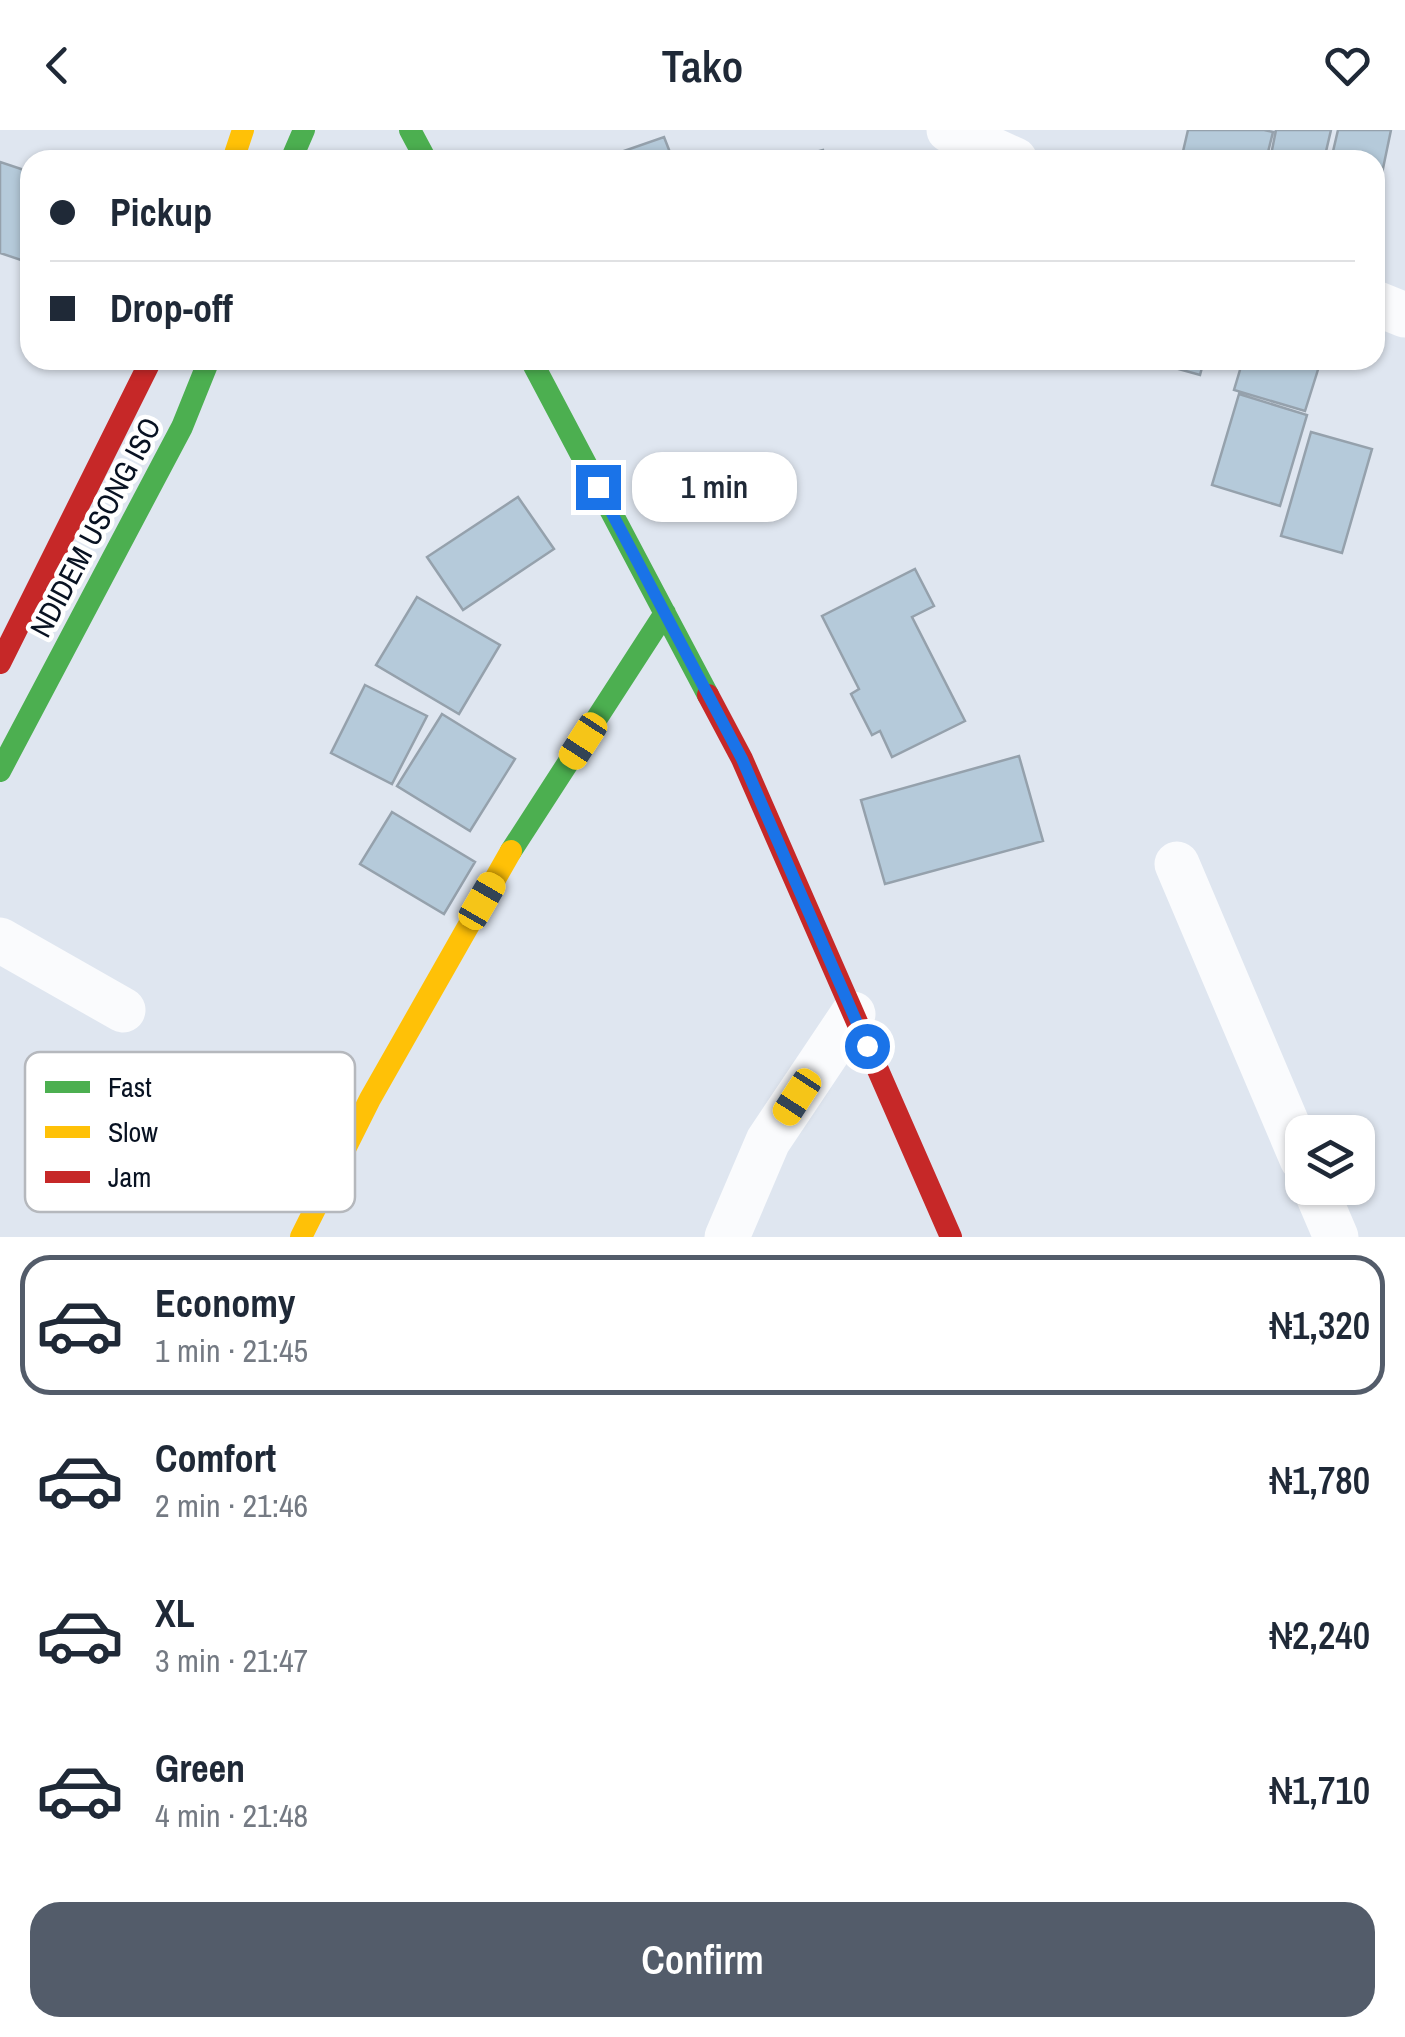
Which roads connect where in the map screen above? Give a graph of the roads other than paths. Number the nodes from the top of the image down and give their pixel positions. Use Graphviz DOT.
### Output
graph roads {
  1 [pos="949,130"];
  2 [pos="993,150"];
  3 [pos="146,370"];
  4 [pos="205,370"];
  5 [pos="537,370"];
  6 [pos="665,613"];
  7 [pos="0,663"];
  8 [pos="0,771"];
  9 [pos="1177,864"];
  10 [pos="0,940"];
  11 [pos="123,1010"];
  12 [pos="853,1014"];
  13 [pos="1285,1119"];
  14 [pos="355,1129"];
  15 [pos="1322,1205"];
  16 [pos="314,1212"];
  17 [pos="301,1237"];
  18 [pos="727,1237"];
  19 [pos="951,1237"];
  20 [pos="1336,1237"];
  1 -- 2 [label="street"];
  3 -- 7 [label="main road, NDIDEM USONG ISO"];
  4 -- 8 [label="main road, NDIDEM USONG ISO"];
  5 -- 6 [label="main road"];
  6 -- 12 [label="main road"];
  6 -- 14 [label="main road"];
  9 -- 13 [label="street"];
  10 -- 11 [label="street"];
  12 -- 18 [label="street"];
  12 -- 19 [label="main road"];
  15 -- 20 [label="street"];
  16 -- 17 [label="main road"];
}
